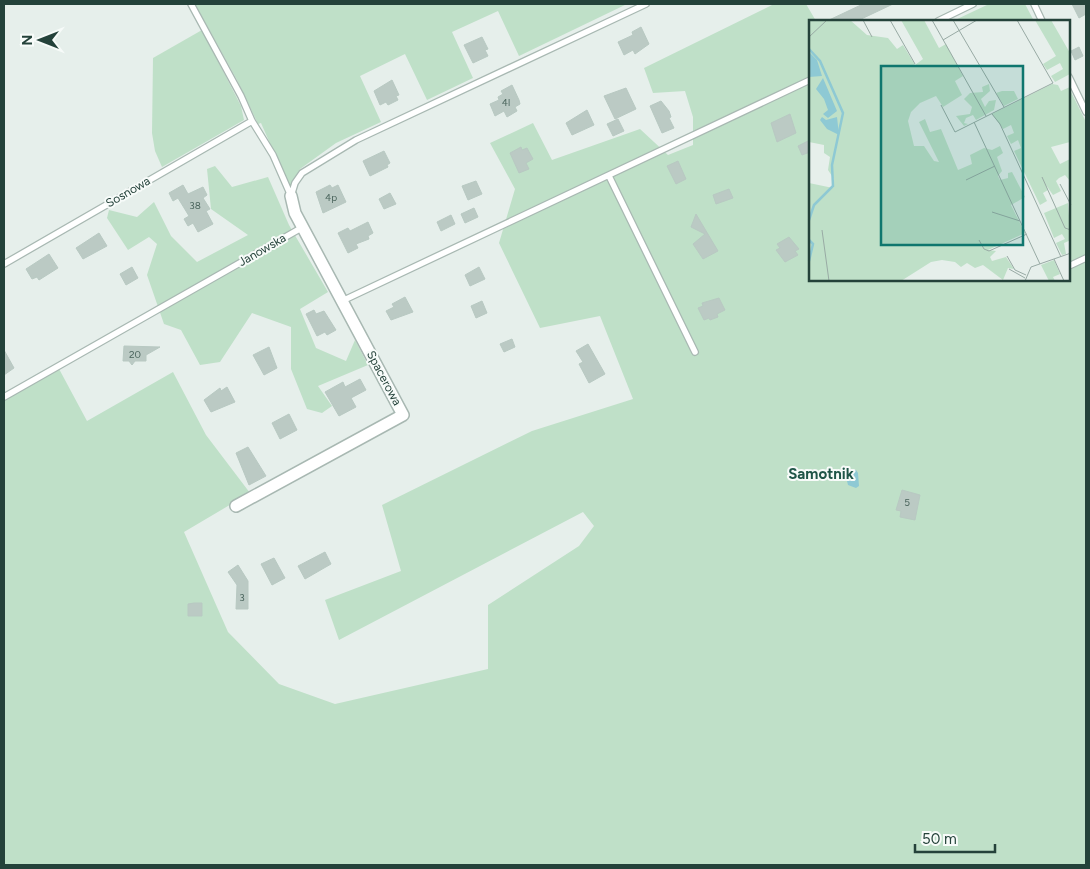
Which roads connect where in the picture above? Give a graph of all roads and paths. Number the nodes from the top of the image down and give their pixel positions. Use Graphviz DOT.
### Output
graph roads {
  1 [pos="191,4"];
  2 [pos="646,4"];
  3 [pos="973,4"];
  4 [pos="1034,4"];
  5 [pos="948,18"];
  6 [pos="1042,20"];
  7 [pos="1070,79"];
  8 [pos="809,80"];
  9 [pos="1086,112"];
  10 [pos="252,121"];
  11 [pos="609,176"];
  12 [pos="291,196"];
  13 [pos="303,227"];
  14 [pos="1086,258"];
  15 [pos="4,264"];
  16 [pos="1070,266"];
  17 [pos="342,301"];
  18 [pos="695,352"];
  19 [pos="4,397"];
  20 [pos="236,506"];
  1 -- 10 [label="lane"];
  2 -- 12 [label="lane"];
  3 -- 5 [label="lane"];
  4 -- 6 [label="lane"];
  7 -- 9 [label="lane"];
  8 -- 11 [label="lane"];
  10 -- 12 [label="lane"];
  10 -- 15 [label="lane, Sosnowa"];
  11 -- 17 [label="lane"];
  11 -- 18 [label="lane"];
  12 -- 13 [label="street"];
  13 -- 17 [label="street, Spacerowa"];
  13 -- 19 [label="lane, Janowska"];
  14 -- 16 [label="lane"];
  17 -- 20 [label="street, Spacerowa"];
}
